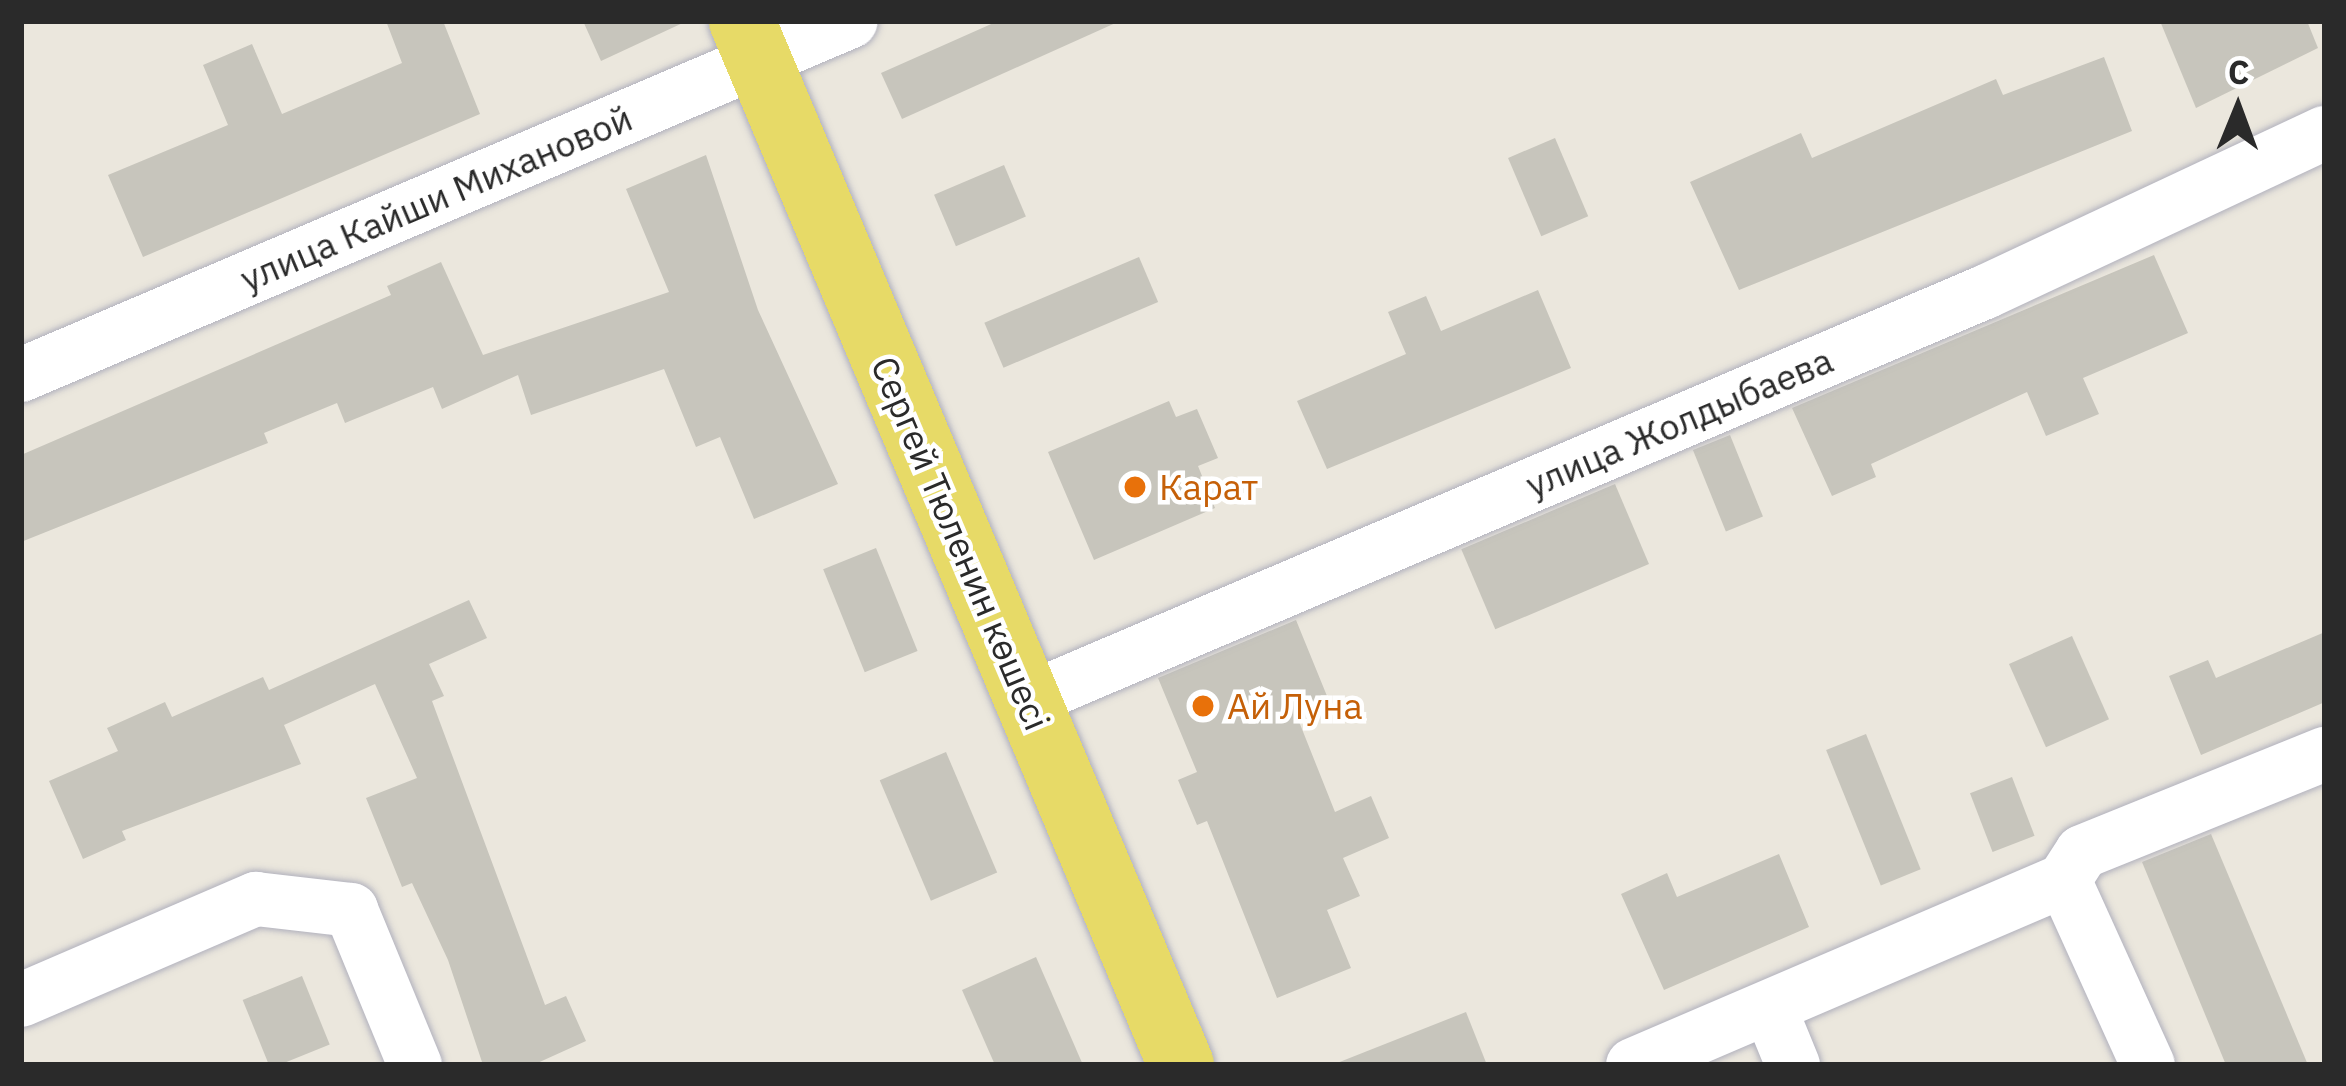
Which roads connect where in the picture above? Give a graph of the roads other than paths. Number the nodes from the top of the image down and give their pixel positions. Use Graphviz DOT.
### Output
graph roads {
  1 [pos="850,21"];
  2 [pos="750,40"];
  3 [pos="2325,133"];
  4 [pos="21,375"];
  5 [pos="1027,700"];
  6 [pos="2325,754"];
  7 [pos="2064,880"];
  8 [pos="21,1000"];
  9 [pos="1770,1009"];
  10 [pos="415,1065"];
  11 [pos="1181,1065"];
  12 [pos="1633,1065"];
  13 [pos="1793,1065"];
  14 [pos="2148,1065"];
  1 -- 2 [label="street, улица Кайши Михановой"];
  2 -- 4 [label="street, улица Кайши Михановой"];
  2 -- 5 [label="main road, Сергей Тюленин көшесі"];
  3 -- 5 [label="street, улица Жолдыбаева"];
  5 -- 11 [label="main road, Сергей Тюленин көшесі"];
  6 -- 7 [label="street"];
  7 -- 9 [label="street"];
  7 -- 14 [label="street"];
  8 -- 10 [label="street"];
  9 -- 12 [label="street"];
  9 -- 13 [label="street"];
}
